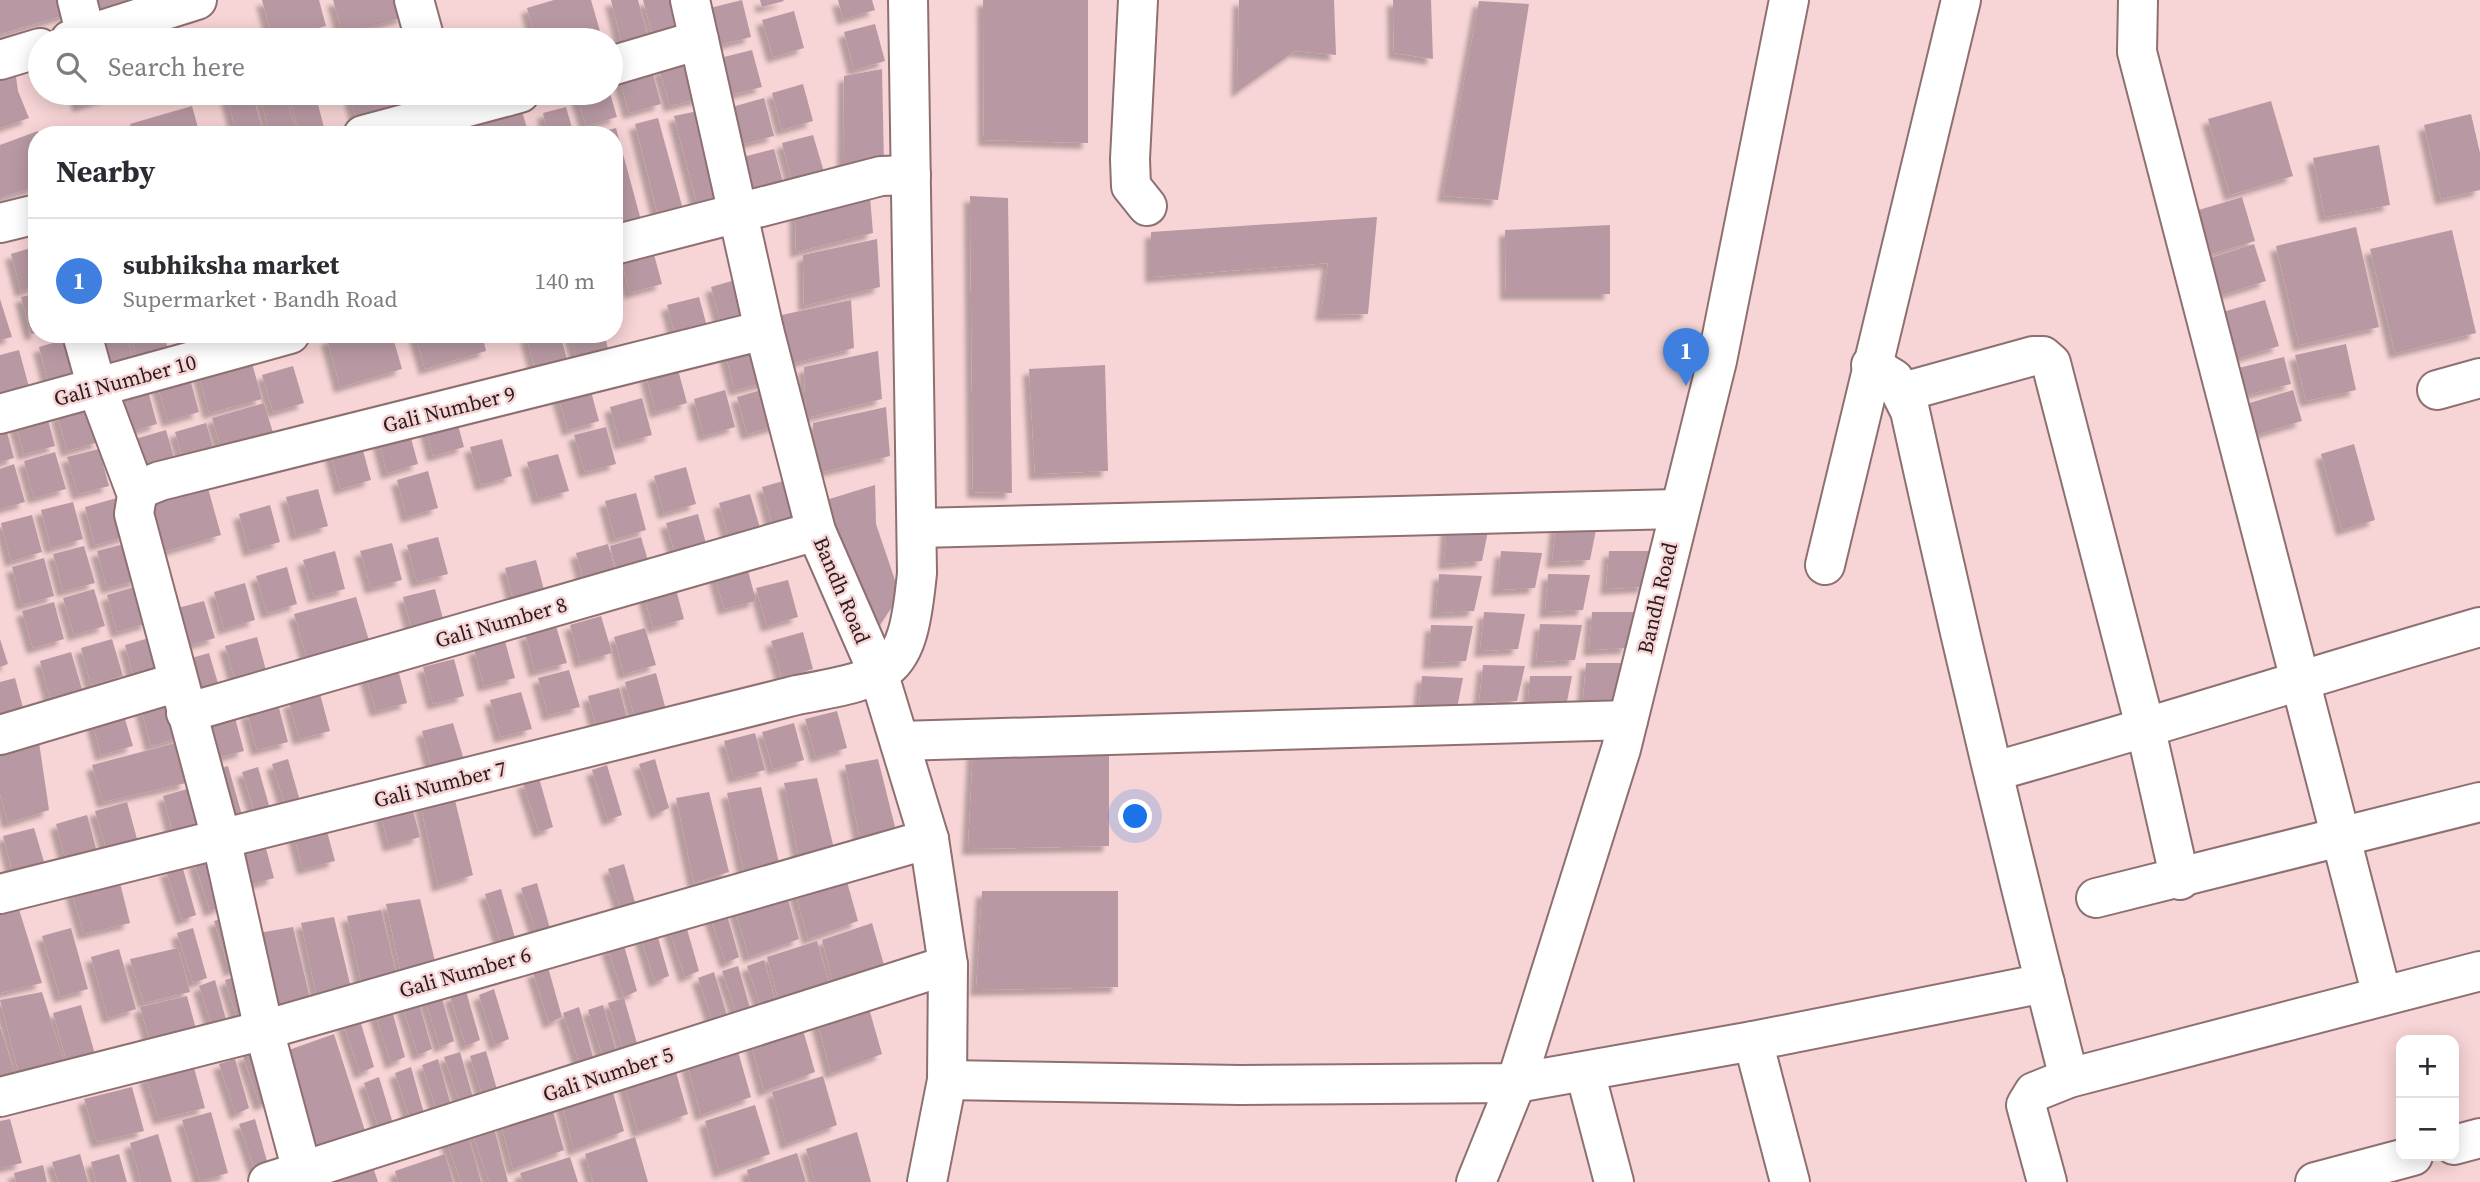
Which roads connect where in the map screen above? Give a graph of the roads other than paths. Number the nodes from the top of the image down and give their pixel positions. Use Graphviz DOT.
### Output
graph roads {
  1 [pos="197,0"];
  2 [pos="414,0"];
  3 [pos="690,0"];
  4 [pos="908,0"];
  5 [pos="1138,0"];
  6 [pos="1789,0"];
  7 [pos="1961,0"];
  8 [pos="2137,0"];
  9 [pos="77,25"];
  10 [pos="422,28"];
  11 [pos="699,40"];
  12 [pos="28,52"];
  13 [pos="0,60"];
  14 [pos="623,62"];
  15 [pos="477,105"];
  16 [pos="445,114"];
  17 [pos="398,126"];
  18 [pos="911,175"];
  19 [pos="1147,206"];
  20 [pos="738,210"];
  21 [pos="28,216"];
  22 [pos="0,223"];
  23 [pos="623,242"];
  24 [pos="764,330"];
  25 [pos="85,343"];
  26 [pos="257,343"];
  27 [pos="1871,365"];
  28 [pos="2480,379"];
  29 [pos="97,387"];
  30 [pos="2437,390"];
  31 [pos="1903,392"];
  32 [pos="0,414"];
  33 [pos="137,495"];
  34 [pos="1678,509"];
  35 [pos="918,528"];
  36 [pos="816,531"];
  37 [pos="1825,565"];
  38 [pos="2480,627"];
  39 [pos="879,675"];
  40 [pos="2297,680"];
  41 [pos="182,698"];
  42 [pos="1628,720"];
  43 [pos="2146,730"];
  44 [pos="0,735"];
  45 [pos="900,741"];
  46 [pos="1995,771"];
  47 [pos="2480,802"];
  48 [pos="221,838"];
  49 [pos="2340,838"];
  50 [pos="929,839"];
  51 [pos="2180,880"];
  52 [pos="0,894"];
  53 [pos="2096,898"];
  54 [pos="948,965"];
  55 [pos="2480,971"];
  56 [pos="2045,984"];
  57 [pos="2382,996"];
  58 [pos="264,1030"];
  59 [pos="1753,1041"];
  60 [pos="1585,1072"];
  61 [pos="2069,1078"];
  62 [pos="947,1080"];
  63 [pos="1516,1083"];
  64 [pos="0,1097"];
  65 [pos="2480,1138"];
  66 [pos="2459,1144"];
  67 [pos="2396,1161"];
  68 [pos="292,1179"];
  69 [pos="2323,1181"];
  70 [pos="927,1182"];
  71 [pos="1476,1182"];
  72 [pos="1615,1182"];
  73 [pos="1790,1182"];
  74 [pos="2047,1182"];
  1 -- 9 [label="street"];
  2 -- 10 [label="street"];
  3 -- 11 [label="street, Bandh Road"];
  4 -- 18 [label="street"];
  5 -- 19 [label="street"];
  6 -- 34 [label="street, Bandh Road"];
  7 -- 27 [label="street"];
  8 -- 40 [label="street"];
  11 -- 14 [label="street"];
  11 -- 20 [label="street, Bandh Road"];
  12 -- 13 [label="street"];
  15 -- 16 [label="street"];
  16 -- 17 [label="street"];
  18 -- 20 [label="street"];
  18 -- 35 [label="street"];
  20 -- 23 [label="street"];
  20 -- 24 [label="street, Bandh Road"];
  21 -- 22 [label="street"];
  24 -- 33 [label="street, Gali Number 9"];
  24 -- 36 [label="street, Bandh Road"];
  25 -- 29 [label="street"];
  26 -- 29 [label="street, Gali Number 10"];
  27 -- 31 [label="street"];
  27 -- 37 [label="street"];
  28 -- 30 [label="street"];
  29 -- 32 [label="street, Gali Number 10"];
  29 -- 33 [label="street"];
  31 -- 43 [label="street"];
  31 -- 46 [label="street"];
  33 -- 41 [label="street"];
  34 -- 35 [label="street"];
  34 -- 42 [label="street, Bandh Road"];
  35 -- 39 [label="street"];
  36 -- 39 [label="street, Bandh Road"];
  36 -- 41 [label="street, Gali Number 8"];
  38 -- 40 [label="street"];
  39 -- 45 [label="street, Bandh Road"];
  39 -- 48 [label="street, Gali Number 7"];
  40 -- 43 [label="street"];
  40 -- 49 [label="street"];
  41 -- 44 [label="street, Gali Number 8"];
  41 -- 48 [label="street"];
  42 -- 45 [label="street"];
  42 -- 63 [label="street, Bandh Road"];
  43 -- 46 [label="street"];
  43 -- 51 [label="street"];
  45 -- 50 [label="street, Bandh Road"];
  46 -- 56 [label="street"];
  47 -- 49 [label="street"];
  48 -- 52 [label="street, Gali Number 7"];
  48 -- 58 [label="street"];
  49 -- 51 [label="street"];
  49 -- 57 [label="street"];
  50 -- 54 [label="street, Bandh Road"];
  50 -- 58 [label="street, Gali Number 6"];
  51 -- 53 [label="street"];
  54 -- 62 [label="street, Bandh Road"];
  54 -- 68 [label="street, Gali Number 5"];
  55 -- 57 [label="street"];
  56 -- 59 [label="street"];
  56 -- 61 [label="street"];
  57 -- 61 [label="street"];
  58 -- 64 [label="street, Gali Number 6"];
  58 -- 68 [label="street"];
  59 -- 60 [label="street"];
  59 -- 73 [label="street"];
  60 -- 63 [label="street"];
  60 -- 72 [label="street"];
  61 -- 74 [label="street"];
  62 -- 63 [label="street"];
  62 -- 70 [label="street, Bandh Road"];
  63 -- 71 [label="street, Bandh Road"];
  65 -- 66 [label="street"];
  67 -- 69 [label="street"];
}
